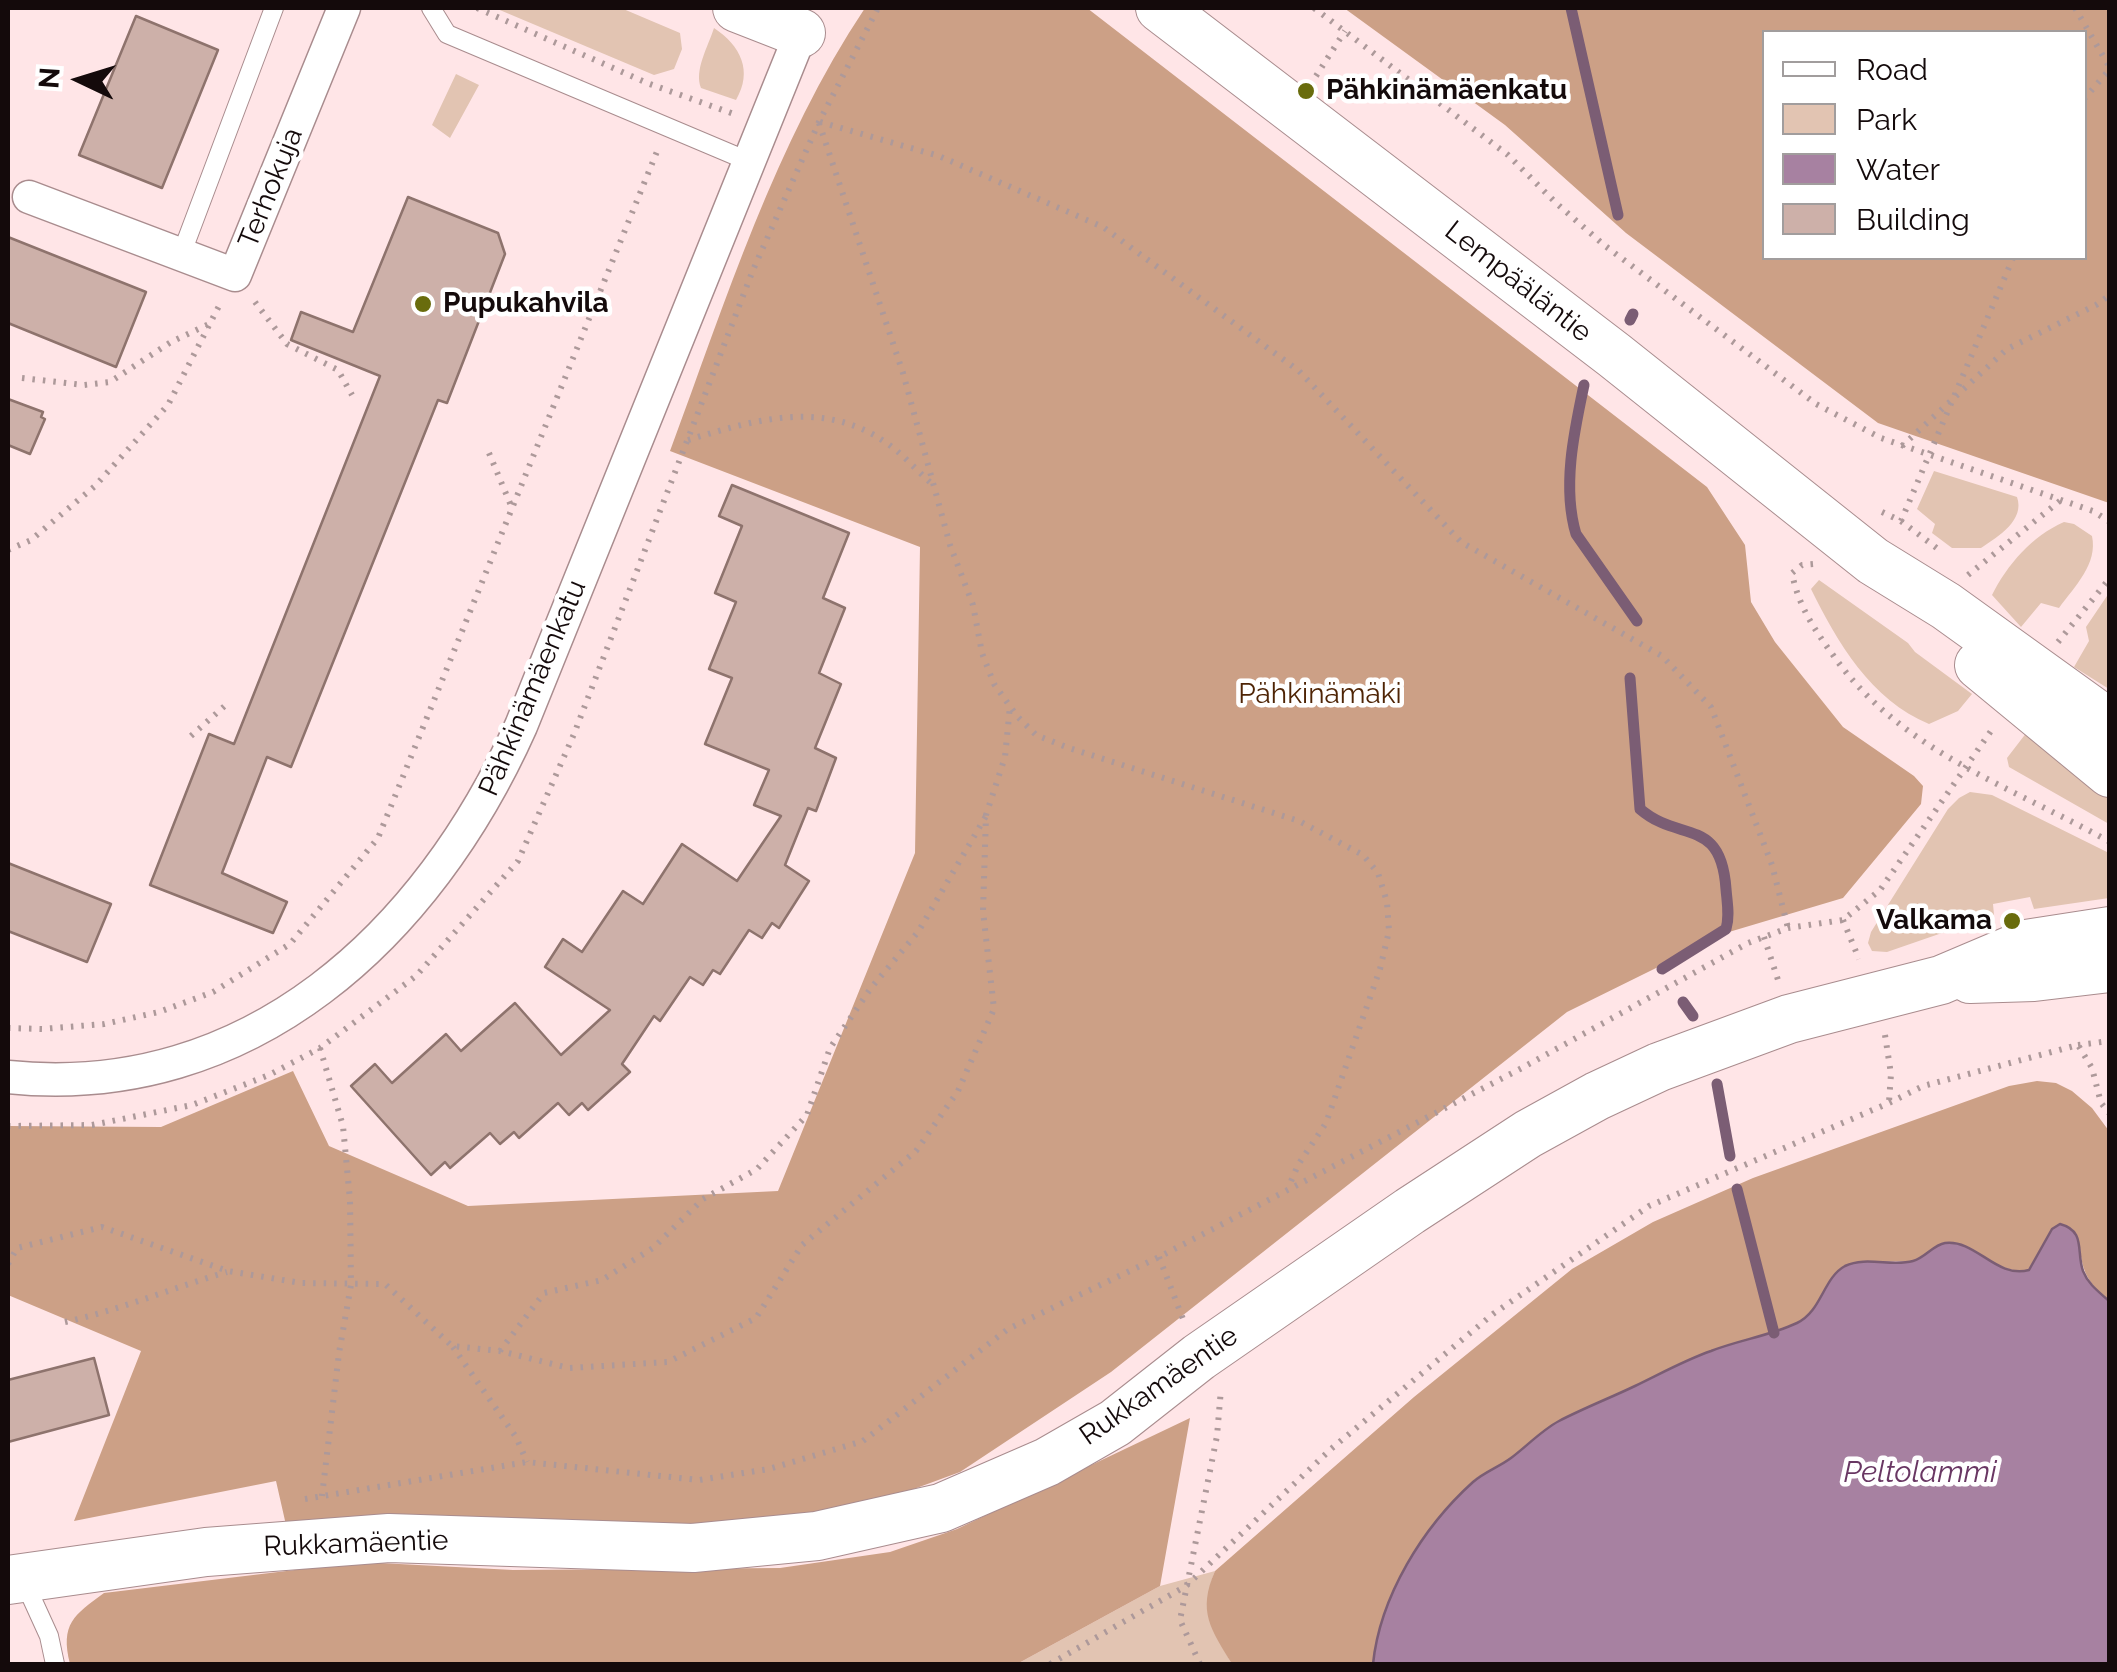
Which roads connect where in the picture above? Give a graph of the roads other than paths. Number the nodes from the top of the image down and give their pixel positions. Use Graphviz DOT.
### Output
graph roads {
  1 [pos="274,8"];
  2 [pos="344,8"];
  3 [pos="431,8"];
  4 [pos="738,8"];
  5 [pos="1160,8"];
  6 [pos="810,16"];
  7 [pos="748,161"];
  8 [pos="29,198"];
  9 [pos="181,255"];
  10 [pos="1872,561"];
  11 [pos="2110,724"];
  12 [pos="2110,773"];
  13 [pos="2110,930"];
  14 [pos="2110,968"];
  15 [pos="1941,980"];
  16 [pos="8,1077"];
  17 [pos="15,1579"];
  18 [pos="54,1664"];
  1 -- 9 [label="lane"];
  2 -- 9 [label="street, Terhokuja"];
  3 -- 7 [label="lane"];
  4 -- 6 [label="main road"];
  5 -- 10 [label="main road, Lempääläntie"];
  6 -- 7 [label="street, Pähkinämäenkatu"];
  7 -- 16 [label="street, Pähkinämäenkatu"];
  8 -- 9 [label="street, Terhokuja"];
  10 -- 11 [label="main road, Lempääläntie"];
  10 -- 12 [label="main road, Lempääläntie"];
  13 -- 15 [label="main road, Rukkamäentie"];
  14 -- 15 [label="main road, Rukkamäentie"];
  15 -- 17 [label="main road, Rukkamäentie"];
  17 -- 18 [label="lane"];
}
